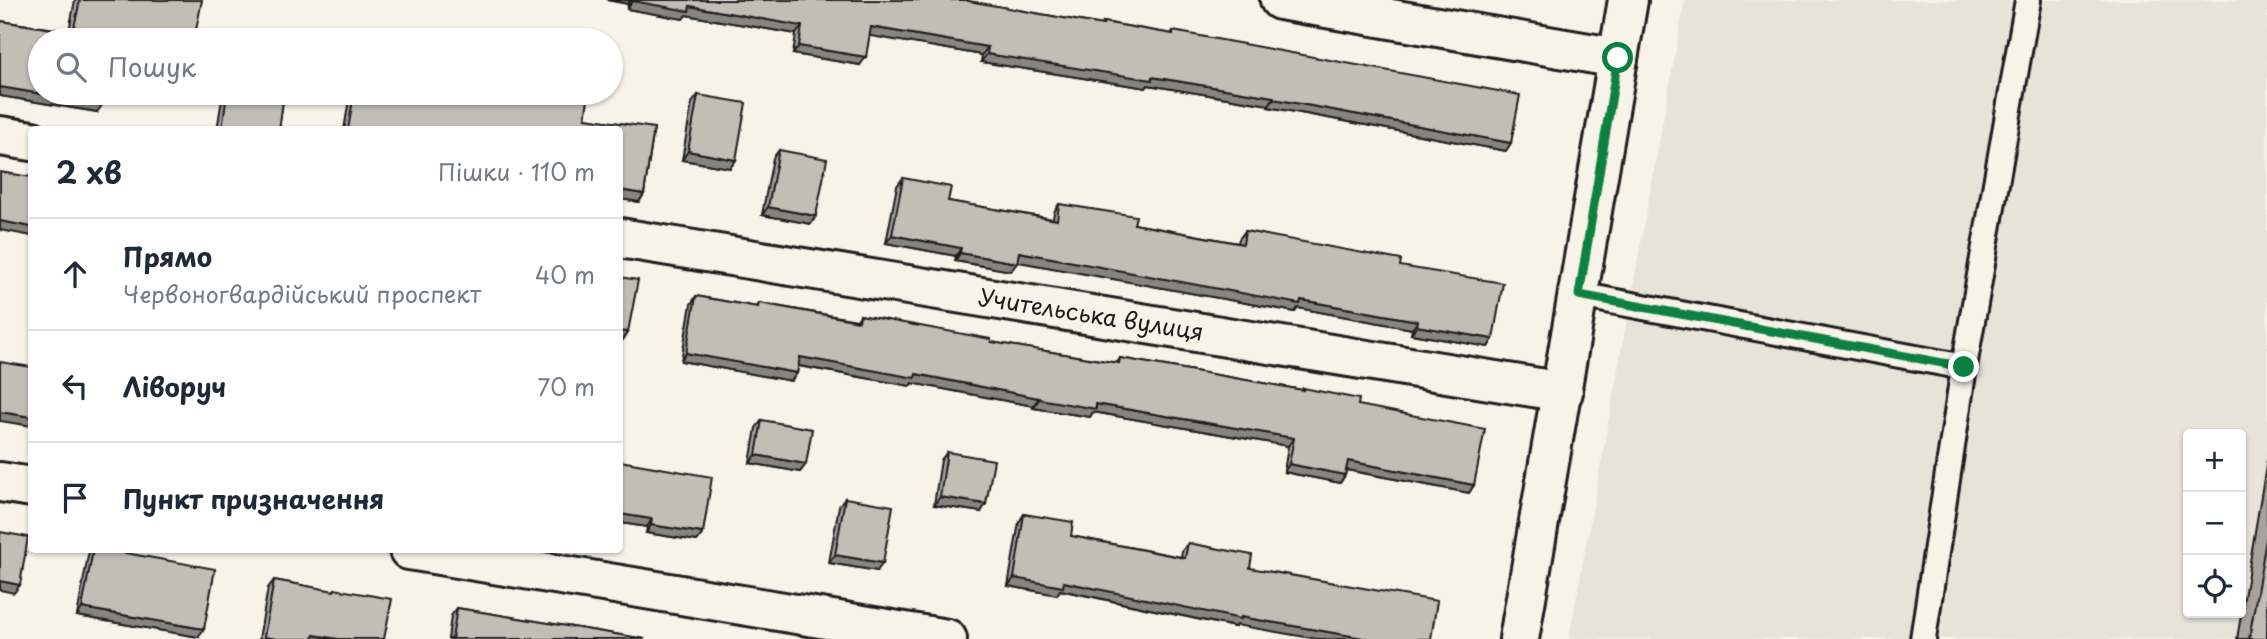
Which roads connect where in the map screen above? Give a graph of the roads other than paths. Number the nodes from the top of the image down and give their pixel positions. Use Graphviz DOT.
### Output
graph roads {
  1 [pos="1280,0"];
  2 [pos="1628,0"];
  3 [pos="2028,0"];
  4 [pos="1618,58"];
  5 [pos="0,136"];
  6 [pos="28,140"];
  7 [pos="623,237"];
  8 [pos="1579,295"];
  9 [pos="1964,367"];
  10 [pos="1563,392"];
  11 [pos="0,482"];
  12 [pos="28,486"];
  13 [pos="427,553"];
  14 [pos="1527,638"];
  15 [pos="947,639"];
  16 [pos="1923,639"];
  1 -- 4 [label="street"];
  2 -- 4 [label="street"];
  3 -- 9 [label="lane"];
  4 -- 8 [label="street"];
  5 -- 6 [label="street"];
  7 -- 10 [label="street, Учительська вулиця"];
  8 -- 9 [label="lane"];
  8 -- 10 [label="street"];
  9 -- 16 [label="lane"];
  10 -- 14 [label="street"];
  11 -- 12 [label="street"];
  13 -- 15 [label="street"];
}
